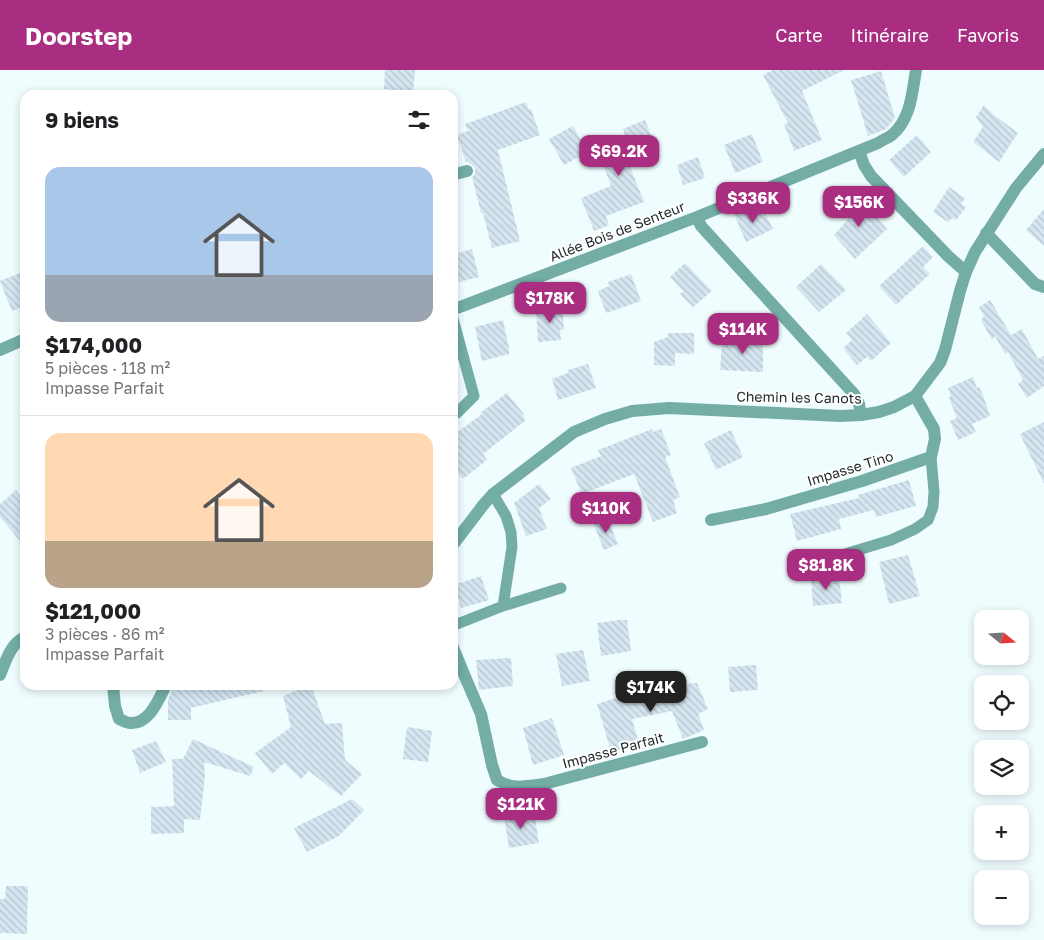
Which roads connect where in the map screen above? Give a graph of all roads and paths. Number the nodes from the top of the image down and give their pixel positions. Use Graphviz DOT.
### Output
graph roads {
  1 [pos="916,70"];
  2 [pos="859,150"];
  3 [pos="1044,154"];
  4 [pos="467,171"];
  5 [pos="458,173"];
  6 [pos="697,217"];
  7 [pos="986,233"];
  8 [pos="966,272"];
  9 [pos="1044,287"];
  10 [pos="458,308"];
  11 [pos="458,337"];
  12 [pos="20,341"];
  13 [pos="0,350"];
  14 [pos="915,396"];
  15 [pos="458,412"];
  16 [pos="861,415"];
  17 [pos="931,458"];
  18 [pos="493,494"];
  19 [pos="712,520"];
  20 [pos="458,538"];
  21 [pos="809,565"];
  22 [pos="561,588"];
  23 [pos="503,606"];
  24 [pos="458,624"];
  25 [pos="20,639"];
  26 [pos="458,660"];
  27 [pos="0,675"];
  28 [pos="113,690"];
  29 [pos="163,690"];
  30 [pos="702,742"];
  1 -- 2 [label="street, Allée Bois de Senteur"];
  2 -- 6 [label="street, Allée Bois de Senteur"];
  2 -- 8 [label="street"];
  3 -- 7 [label="street, Chemin les Canots"];
  4 -- 5 [label="street"];
  6 -- 10 [label="street, Allée Bois de Senteur"];
  6 -- 16 [label="street"];
  7 -- 8 [label="street, Chemin les Canots"];
  7 -- 9 [label="street"];
  8 -- 14 [label="street, Chemin les Canots"];
  11 -- 15 [label="lane"];
  12 -- 13 [label="street"];
  14 -- 16 [label="street, Chemin les Canots"];
  14 -- 17 [label="street"];
  16 -- 18 [label="street, Chemin les Canots"];
  17 -- 19 [label="street, Impasse Tino"];
  17 -- 21 [label="lane"];
  18 -- 20 [label="street, Chemin les Canots"];
  18 -- 23 [label="lane"];
  22 -- 23 [label="lane"];
  23 -- 24 [label="lane"];
  25 -- 27 [label="street"];
  26 -- 30 [label="street, Impasse Parfait"];
  28 -- 29 [label="street"];
}
